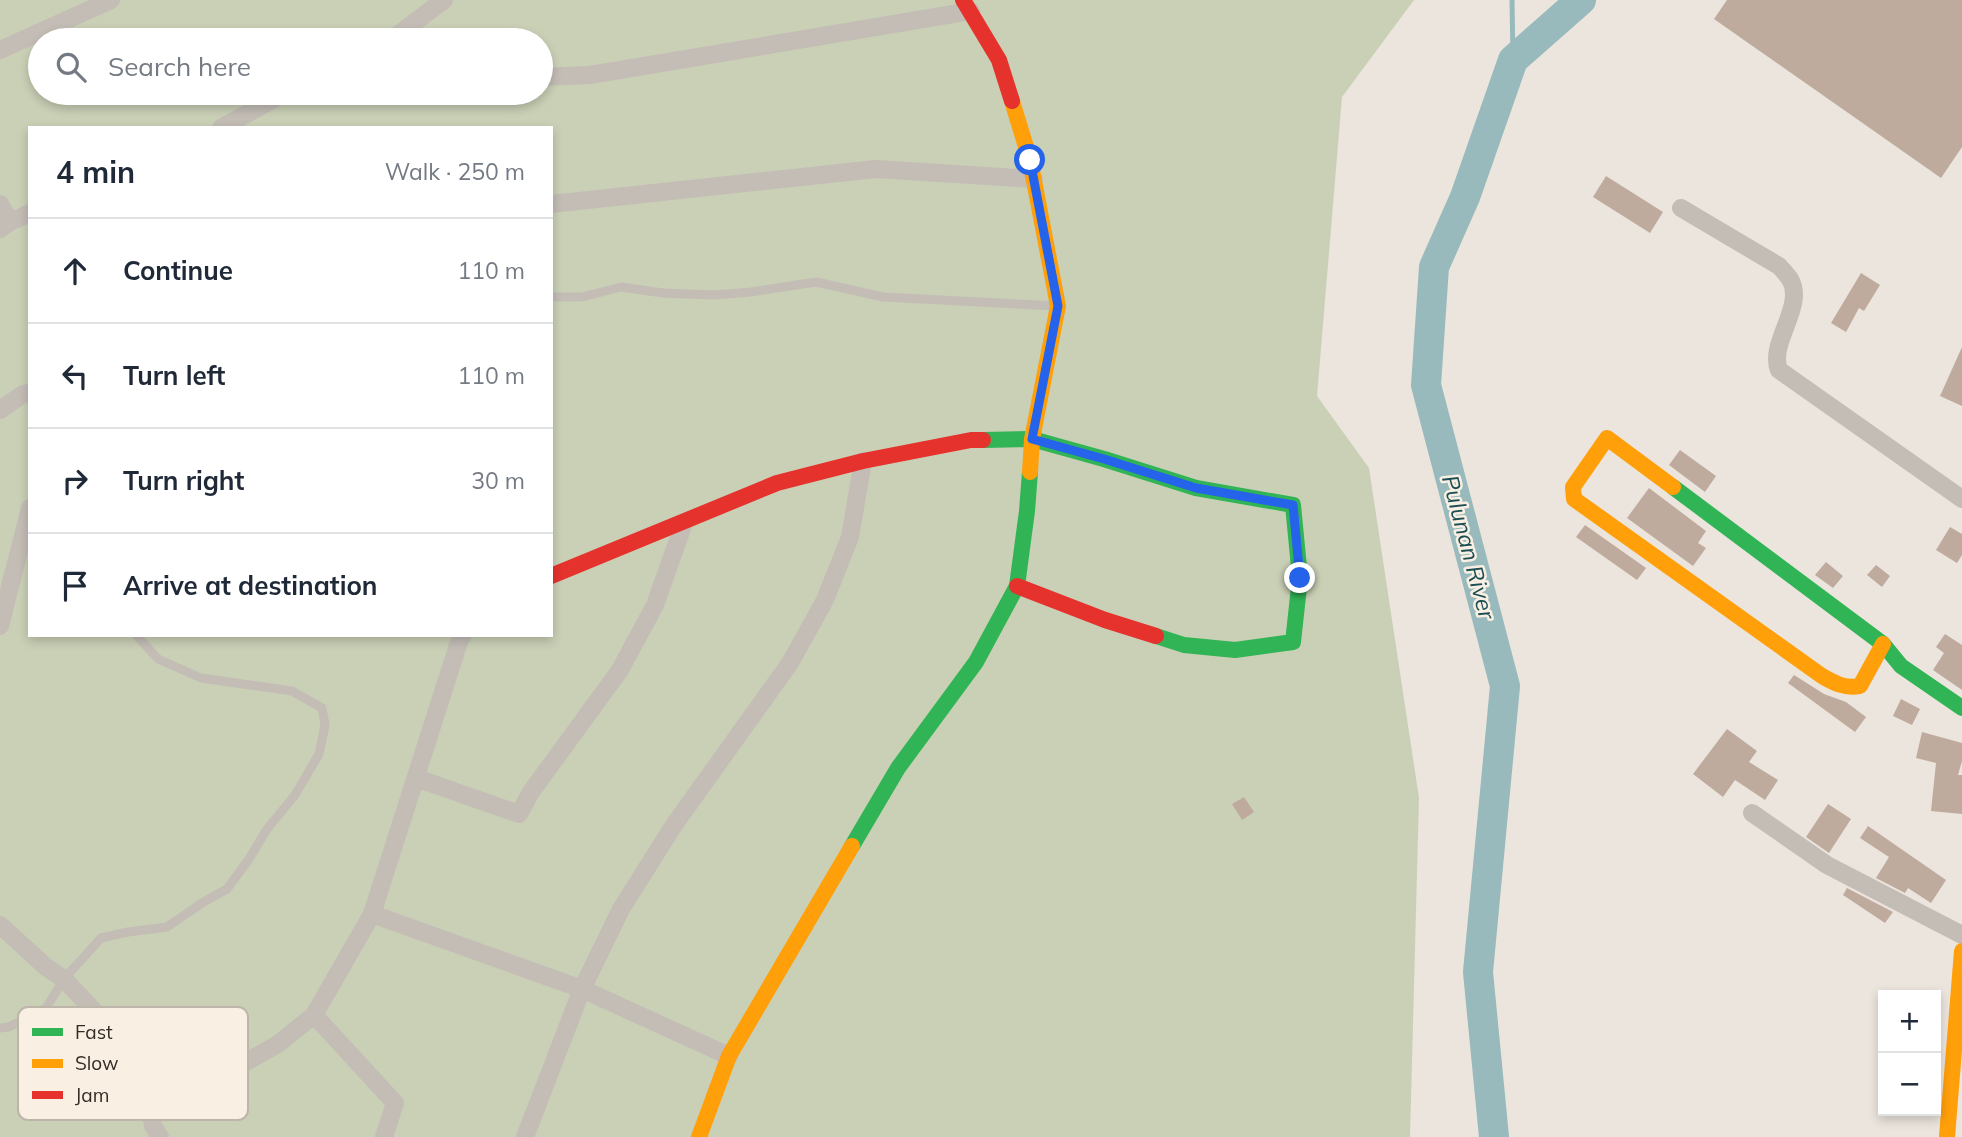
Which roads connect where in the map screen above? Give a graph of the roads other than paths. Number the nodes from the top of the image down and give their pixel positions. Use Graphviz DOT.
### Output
graph roads {
  1 [pos="111,0"];
  2 [pos="444,0"];
  3 [pos="967,5"];
  4 [pos="49,28"];
  5 [pos="407,28"];
  6 [pos="28,37"];
  7 [pos="0,50"];
  8 [pos="553,77"];
  9 [pos="263,105"];
  10 [pos="225,126"];
  11 [pos="1034,179"];
  12 [pos="0,204"];
  13 [pos="553,204"];
  14 [pos="1681,208"];
  15 [pos="28,214"];
  16 [pos="5,225"];
  17 [pos="553,297"];
  18 [pos="1058,306"];
  19 [pos="28,393"];
  20 [pos="0,410"];
  21 [pos="1032,439"];
  22 [pos="863,461"];
  23 [pos="1962,499"];
  24 [pos="28,516"];
  25 [pos="684,523"];
  26 [pos="553,575"];
  27 [pos="1017,586"];
  28 [pos="0,626"];
  29 [pos="138,637"];
  30 [pos="462,637"];
  31 [pos="1884,644"];
  32 [pos="1962,708"];
  33 [pos="416,778"];
  34 [pos="1752,813"];
  35 [pos="372,914"];
  36 [pos="0,925"];
  37 [pos="1962,935"];
  38 [pos="1962,951"];
  39 [pos="64,979"];
  40 [pos="582,989"];
  41 [pos="46,1007"];
  42 [pos="91,1007"];
  43 [pos="314,1015"];
  44 [pos="18,1022"];
  45 [pos="0,1028"];
  46 [pos="729,1055"];
  47 [pos="248,1061"];
  48 [pos="152,1120"];
  49 [pos="160,1137"];
  50 [pos="384,1137"];
  51 [pos="525,1137"];
  52 [pos="699,1137"];
  53 [pos="1947,1137"];
  1 -- 4 [label="street"];
  2 -- 5 [label="street"];
  3 -- 8 [label="street"];
  3 -- 11 [label="street"];
  6 -- 7 [label="street"];
  9 -- 10 [label="street"];
  11 -- 13 [label="street"];
  11 -- 18 [label="street"];
  12 -- 16 [label="street"];
  14 -- 23 [label="street"];
  15 -- 16 [label="street"];
  17 -- 18 [label="lane"];
  18 -- 21 [label="street"];
  19 -- 20 [label="street"];
  21 -- 22 [label="street"];
  21 -- 27 [label="street"];
  21 -- 27 [label="street"];
  22 -- 25 [label="street"];
  22 -- 40 [label="street"];
  24 -- 28 [label="street"];
  25 -- 26 [label="street"];
  25 -- 33 [label="street"];
  27 -- 46 [label="street"];
  29 -- 39 [label="lane"];
  30 -- 33 [label="street"];
  31 -- 31 [label="street"];
  31 -- 32 [label="street"];
  33 -- 35 [label="street"];
  34 -- 37 [label="street"];
  35 -- 40 [label="street"];
  35 -- 43 [label="street"];
  36 -- 39 [label="street"];
  38 -- 53 [label="street"];
  39 -- 41 [label="lane"];
  39 -- 42 [label="street"];
  40 -- 46 [label="street"];
  40 -- 51 [label="street"];
  43 -- 47 [label="street"];
  43 -- 50 [label="street"];
  44 -- 45 [label="lane"];
  46 -- 52 [label="street"];
  48 -- 49 [label="street"];
}
